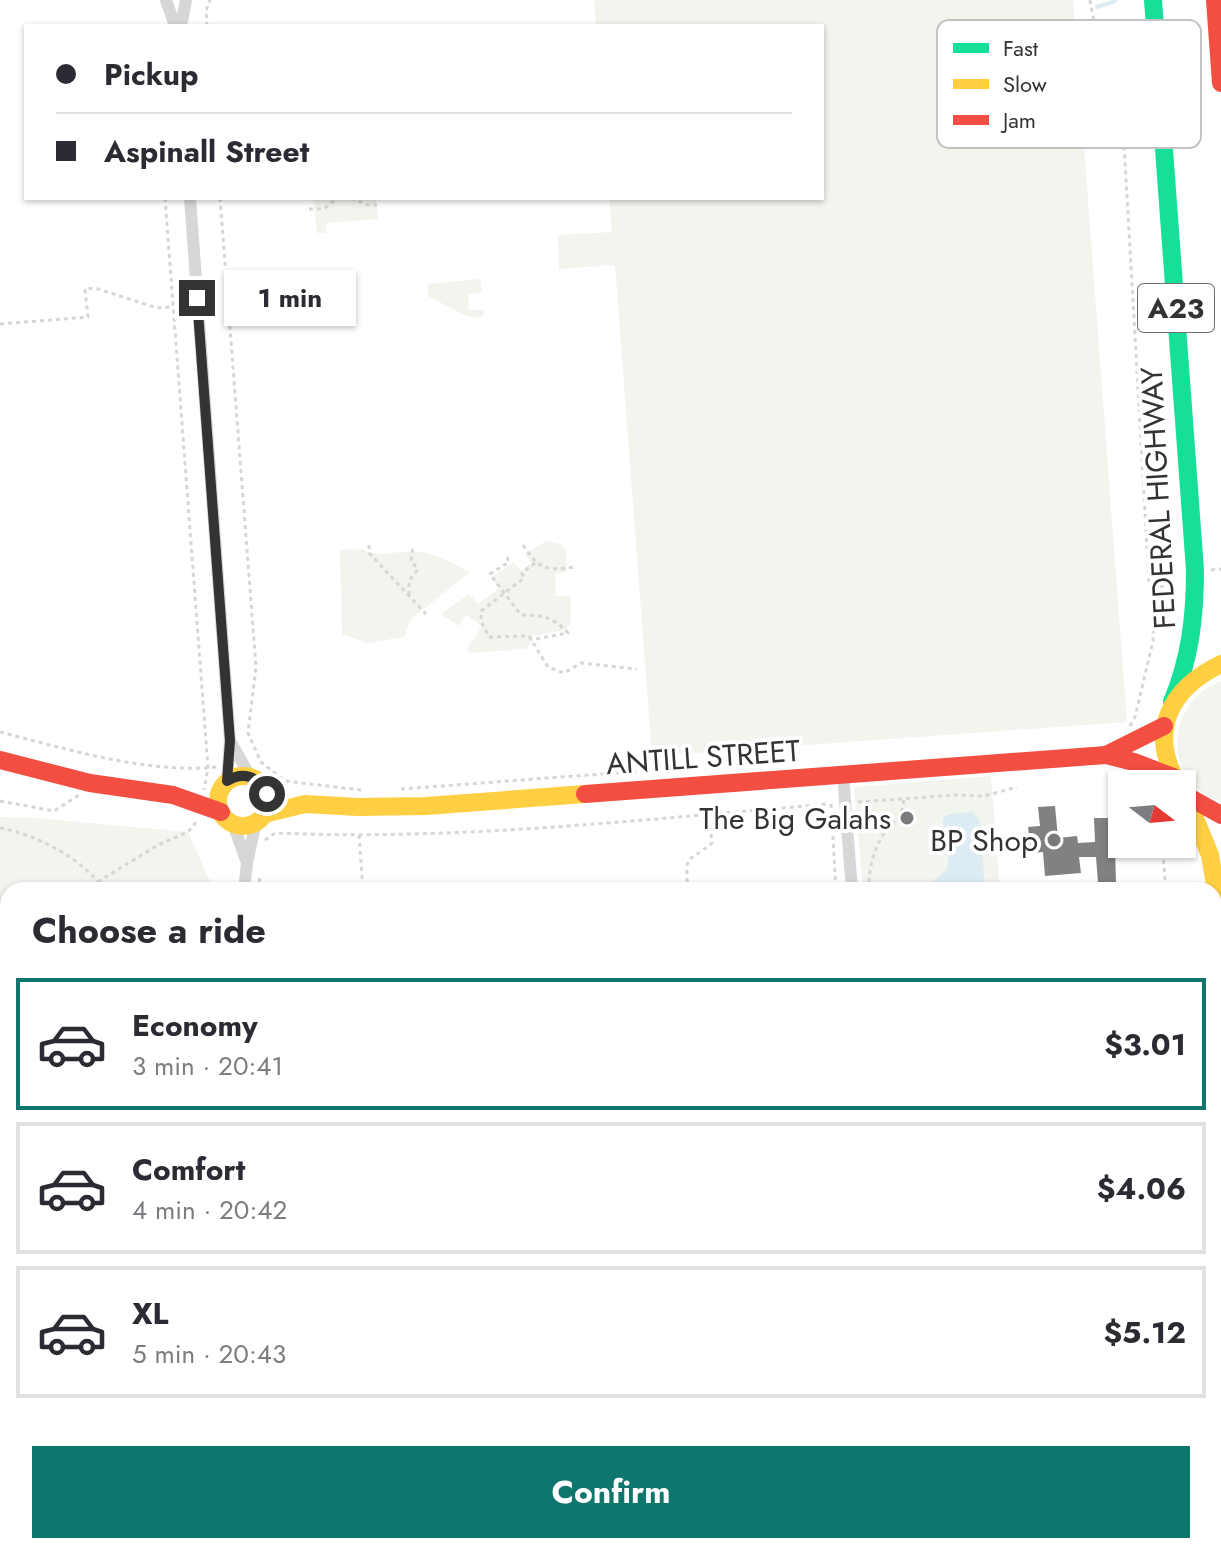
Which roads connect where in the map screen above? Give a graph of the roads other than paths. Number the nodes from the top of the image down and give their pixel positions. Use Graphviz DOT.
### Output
graph roads {
  1 [pos="166,0"];
  2 [pos="186,0"];
  3 [pos="1153,0"];
  4 [pos="1215,0"];
  5 [pos="1154,20"];
  6 [pos="177,24"];
  7 [pos="179,24"];
  8 [pos="1221,83"];
  9 [pos="1164,148"];
  10 [pos="190,200"];
  11 [pos="1221,664"];
  12 [pos="1172,702"];
  13 [pos="1164,726"];
  14 [pos="230,741"];
  15 [pos="1106,755"];
  16 [pos="0,760"];
  17 [pos="1150,770"];
  18 [pos="1172,770"];
  19 [pos="843,775"];
  20 [pos="258,782"];
  21 [pos="225,784"];
  22 [pos="173,795"];
  23 [pos="1196,800"];
  24 [pos="305,804"];
  25 [pos="1221,815"];
  26 [pos="227,818"];
  27 [pos="260,818"];
  28 [pos="1196,820"];
  29 [pos="247,863"];
  30 [pos="245,882"];
  31 [pos="851,882"];
  32 [pos="1217,882"];
  1 -- 6 [label="street"];
  2 -- 7 [label="street"];
  3 -- 5 [label="main road, FEDERAL HIGHWAY / A23"];
  4 -- 8 [label="main road"];
  9 -- 12 [label="main road, FEDERAL HIGHWAY / A23"];
  10 -- 14 [label="street"];
  11 -- 12 [label="main road, A23"];
  12 -- 13 [label="main road, A23"];
  13 -- 15 [label="main road, ANTILL STREET"];
  13 -- 18 [label="main road, A23"];
  14 -- 20 [label="street"];
  14 -- 21 [label="street"];
  15 -- 17 [label="main road, ANTILL STREET"];
  15 -- 19 [label="main road, ANTILL STREET"];
  16 -- 22 [label="main road"];
  19 -- 24 [label="main road, ANTILL STREET"];
  19 -- 31 [label="street"];
  20 -- 21 [label="main road"];
  20 -- 24 [label="main road, ANTILL STREET"];
  20 -- 27 [label="main road"];
  21 -- 22 [label="main road"];
  21 -- 26 [label="main road"];
  22 -- 26 [label="main road"];
  23 -- 25 [label="main road, ANTILL STREET"];
  24 -- 27 [label="main road, ANTILL STREET"];
  26 -- 27 [label="main road"];
  26 -- 29 [label="street"];
  27 -- 29 [label="street"];
  28 -- 32 [label="main road, A23"];
  29 -- 30 [label="street"];
}
